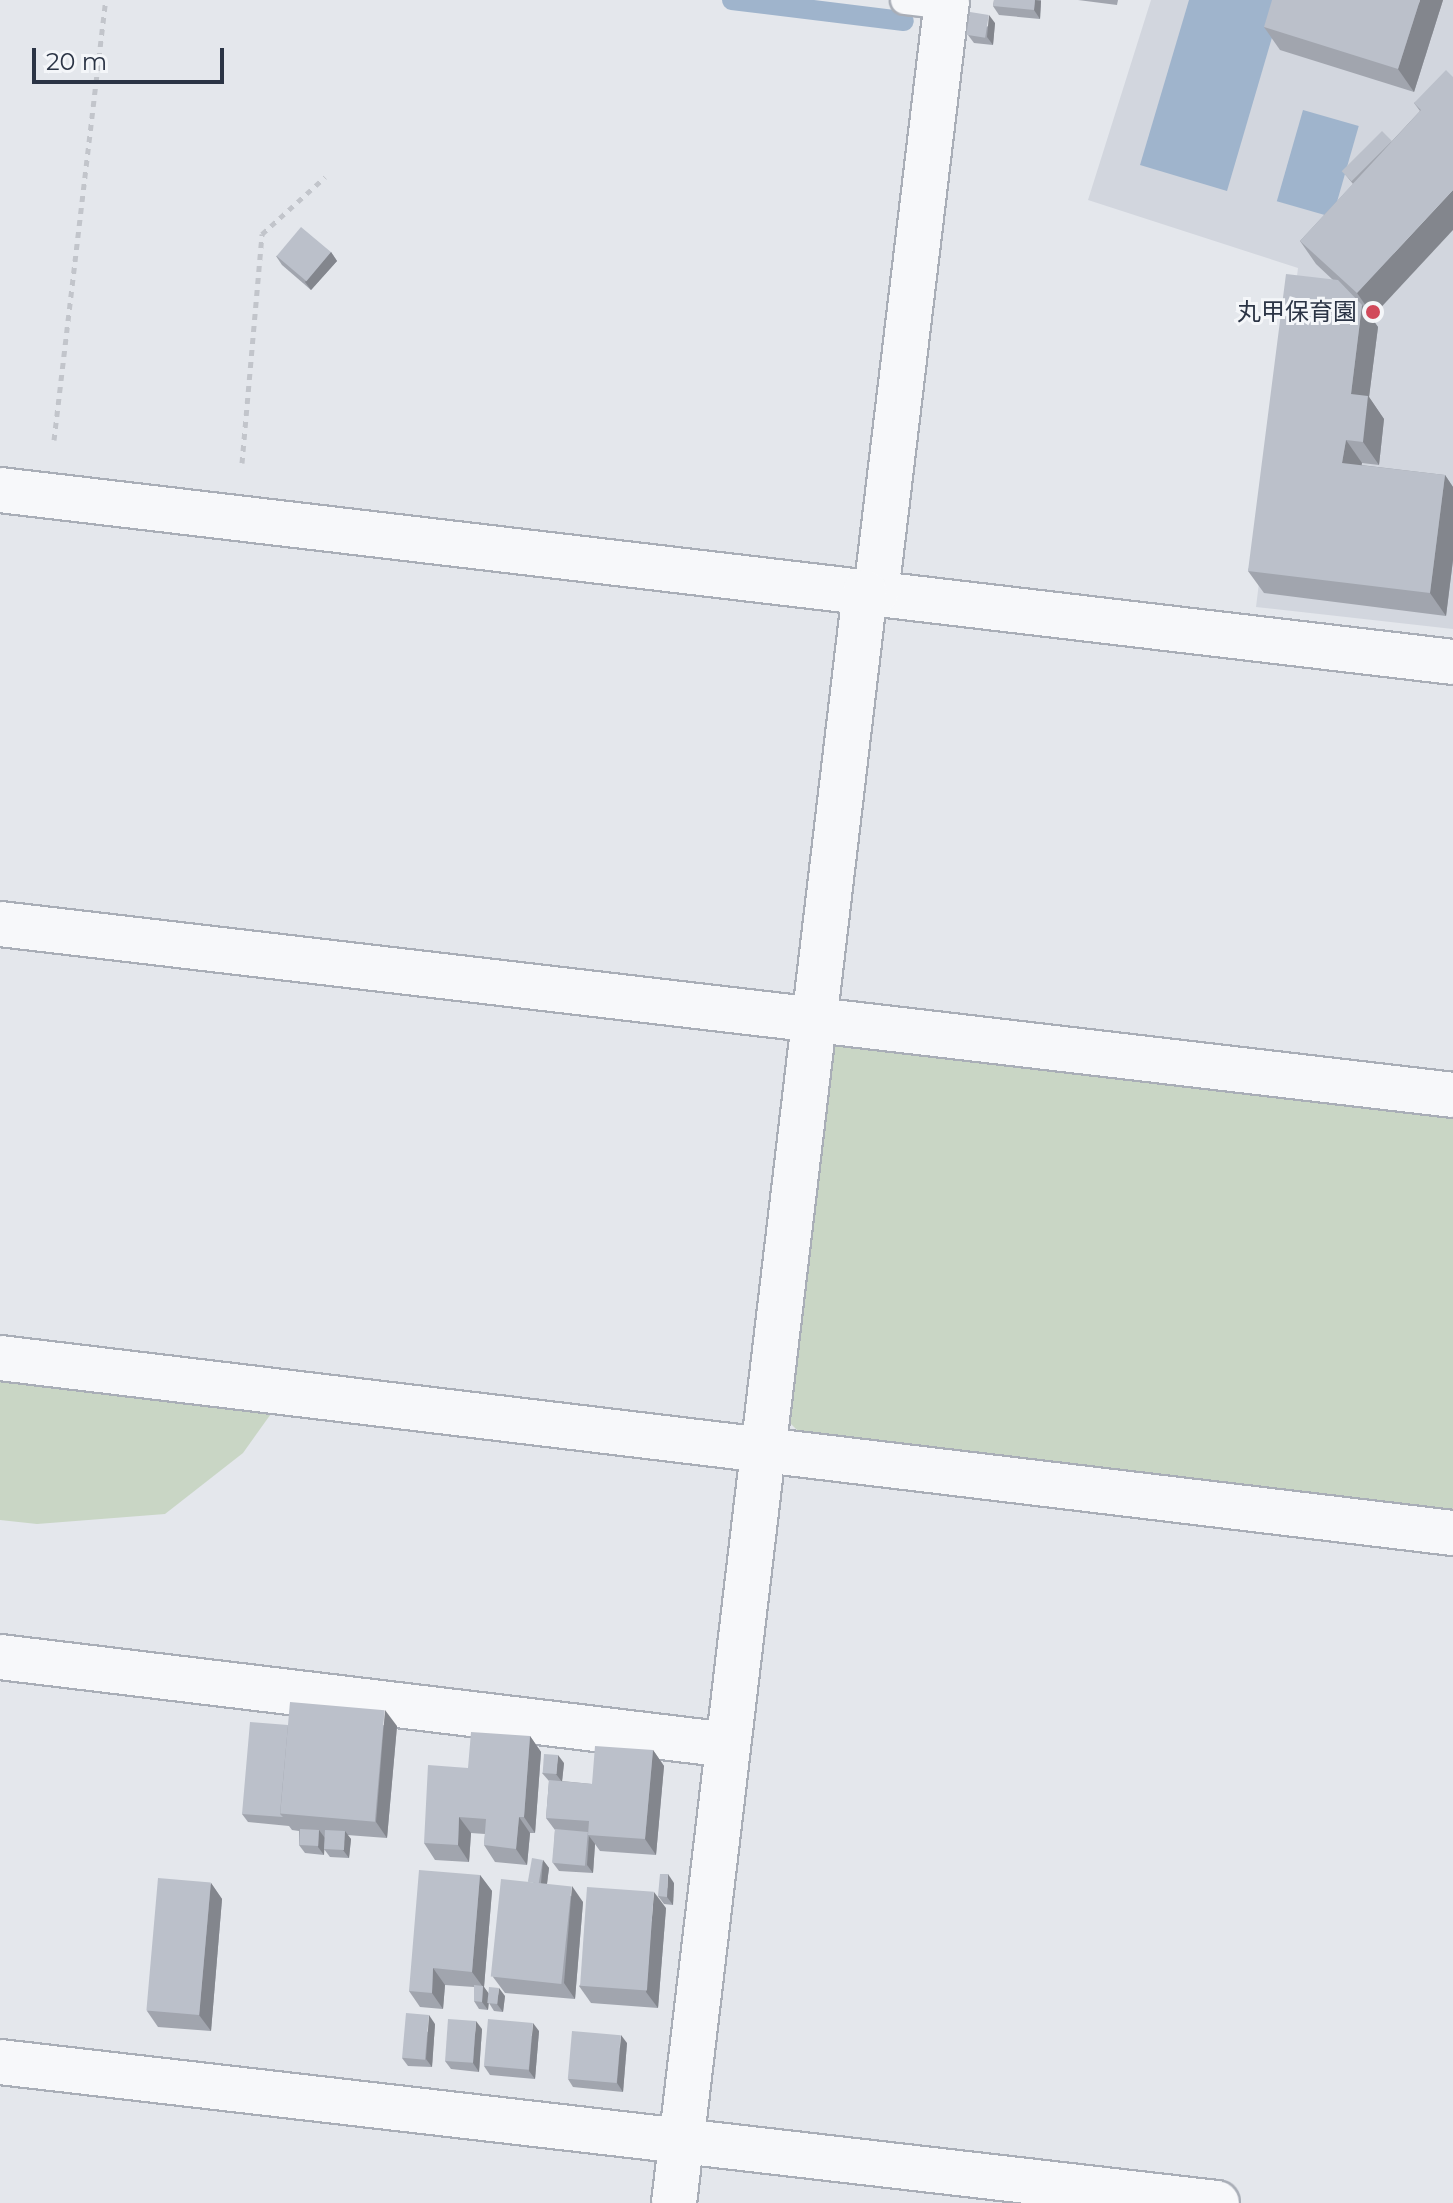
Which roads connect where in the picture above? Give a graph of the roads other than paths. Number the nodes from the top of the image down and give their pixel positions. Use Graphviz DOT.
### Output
graph roads {
  1 [pos="933,2"];
  2 [pos="0,490"];
  3 [pos="870,593"];
  4 [pos="1453,662"];
  5 [pos="0,924"];
  6 [pos="814,1020"];
  7 [pos="1453,1095"];
  8 [pos="0,1358"];
  9 [pos="764,1450"];
  10 [pos="1453,1533"];
  11 [pos="0,1657"];
  12 [pos="728,1745"];
  13 [pos="0,2062"];
  14 [pos="680,2142"];
  15 [pos="674,2203"];
  16 [pos="1217,2203"];
  1 -- 3 [label="street"];
  2 -- 3 [label="street"];
  3 -- 4 [label="street"];
  3 -- 6 [label="street"];
  5 -- 6 [label="street"];
  6 -- 7 [label="street"];
  6 -- 9 [label="street"];
  8 -- 9 [label="street"];
  9 -- 10 [label="street"];
  9 -- 12 [label="street"];
  11 -- 12 [label="street"];
  12 -- 14 [label="street"];
  13 -- 14 [label="street"];
  14 -- 15 [label="street"];
  14 -- 16 [label="street"];
}
